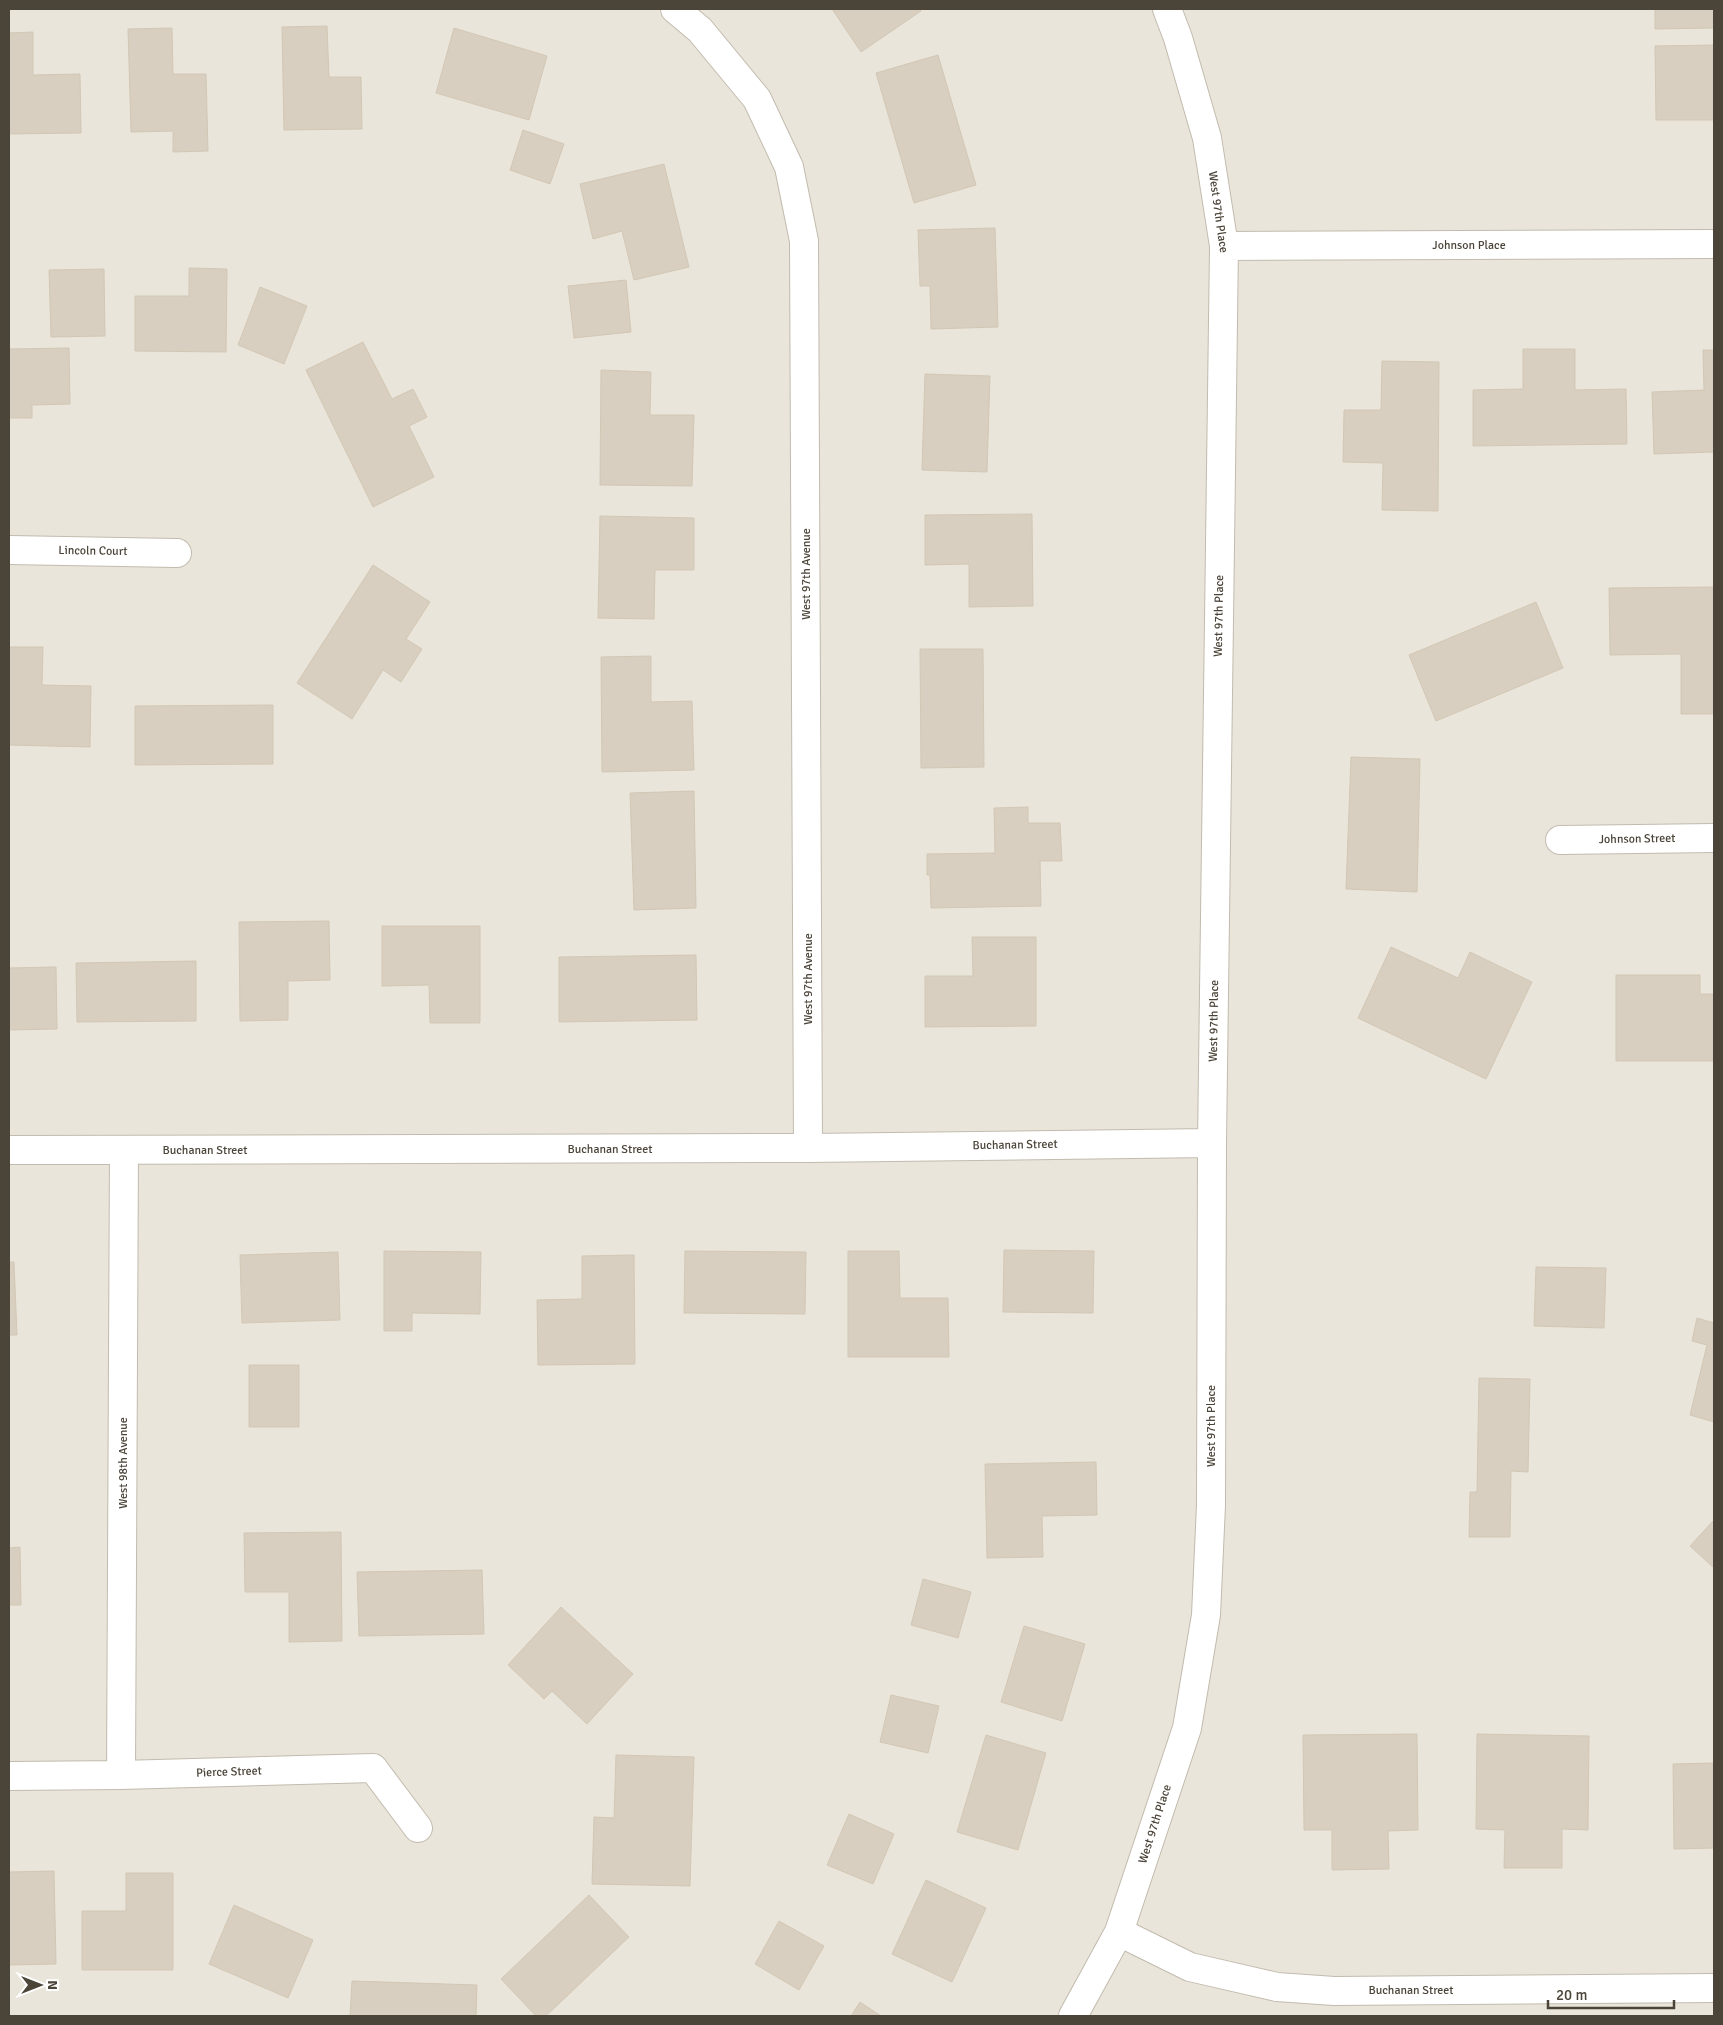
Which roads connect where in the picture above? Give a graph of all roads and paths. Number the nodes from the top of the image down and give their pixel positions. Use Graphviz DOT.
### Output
graph roads {
  1 [pos="675,9"];
  2 [pos="1167,9"];
  3 [pos="1714,244"];
  4 [pos="1224,246"];
  5 [pos="9,550"];
  6 [pos="177,553"];
  7 [pos="1714,838"];
  8 [pos="1560,840"];
  9 [pos="1212,1143"];
  10 [pos="808,1148"];
  11 [pos="9,1150"];
  12 [pos="124,1150"];
  13 [pos="122,1775"];
  14 [pos="9,1776"];
  15 [pos="418,1828"];
  16 [pos="1119,1932"];
  17 [pos="1714,1988"];
  18 [pos="1073,2016"];
  1 -- 10 [label="street, West 97th Avenue"];
  2 -- 4 [label="street, West 97th Place"];
  3 -- 4 [label="street, Johnson Place"];
  4 -- 9 [label="street, West 97th Place"];
  5 -- 6 [label="street, Lincoln Court"];
  7 -- 8 [label="street, Johnson Street"];
  9 -- 10 [label="street, Buchanan Street"];
  9 -- 16 [label="street, West 97th Place"];
  10 -- 12 [label="street, Buchanan Street"];
  11 -- 12 [label="street, Buchanan Street"];
  12 -- 13 [label="street, West 98th Avenue"];
  13 -- 14 [label="street, Pierce Street"];
  13 -- 15 [label="street, Pierce Street"];
  16 -- 17 [label="street, Buchanan Street"];
  16 -- 18 [label="street, West 97th Place"];
}
